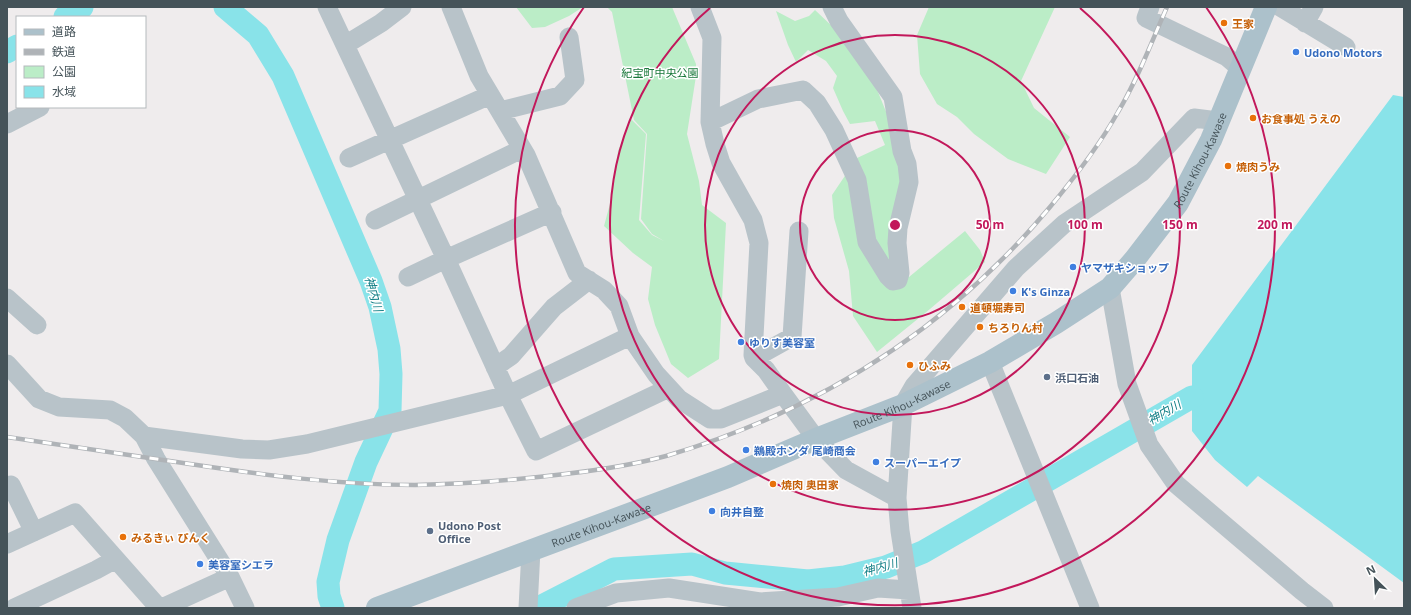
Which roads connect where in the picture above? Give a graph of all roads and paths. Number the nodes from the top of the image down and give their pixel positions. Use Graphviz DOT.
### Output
graph roads {
  1 [pos="327,7"];
  2 [pos="402,7"];
  3 [pos="451,7"];
  4 [pos="700,7"];
  5 [pos="832,7"];
  6 [pos="1150,7"];
  7 [pos="1266,7"];
  8 [pos="1280,7"];
  9 [pos="1310,15"];
  10 [pos="569,37"];
  11 [pos="345,45"];
  12 [pos="1346,47"];
  13 [pos="1241,69"];
  14 [pos="495,103"];
  15 [pos="38,108"];
  16 [pos="1218,121"];
  17 [pos="710,122"];
  18 [pos="7,124"];
  19 [pos="390,140"];
  20 [pos="522,149"];
  21 [pos="349,158"];
  22 [pos="418,199"];
  23 [pos="552,212"];
  24 [pos="375,220"];
  25 [pos="799,230"];
  26 [pos="446,259"];
  27 [pos="408,277"];
  28 [pos="589,280"];
  29 [pos="1110,288"];
  30 [pos="7,298"];
  31 [pos="37,325"];
  32 [pos="630,336"];
  33 [pos="754,358"];
  34 [pos="990,362"];
  35 [pos="7,364"];
  36 [pos="495,366"];
  37 [pos="669,388"];
  38 [pos="783,394"];
  39 [pos="508,395"];
  40 [pos="903,405"];
  41 [pos="144,436"];
  42 [pos="816,439"];
  43 [pos="7,486"];
  44 [pos="897,498"];
  45 [pos="34,532"];
  46 [pos="7,544"];
  47 [pos="531,550"];
  48 [pos="116,559"];
  49 [pos="230,577"];
  50 [pos="909,593"];
  51 [pos="1300,600"];
  52 [pos="755,605"];
  53 [pos="14,608"];
  54 [pos="158,608"];
  55 [pos="162,608"];
  56 [pos="245,608"];
  57 [pos="377,608"];
  58 [pos="528,608"];
  59 [pos="576,608"];
  60 [pos="1090,608"];
  61 [pos="1324,608"];
  1 -- 11 [label="street"];
  2 -- 11 [label="street"];
  3 -- 14 [label="street"];
  4 -- 17 [label="street"];
  5 -- 17 [label="street"];
  6 -- 13 [label="street"];
  7 -- 13 [label="main road, Route Kihou-Kawase"];
  8 -- 9 [label="street"];
  9 -- 12 [label="street"];
  10 -- 14 [label="street"];
  11 -- 19 [label="street"];
  13 -- 16 [label="main road, Route Kihou-Kawase"];
  14 -- 19 [label="street"];
  14 -- 20 [label="street"];
  15 -- 18 [label="street"];
  16 -- 29 [label="main road, Route Kihou-Kawase"];
  16 -- 40 [label="street"];
  17 -- 33 [label="street"];
  19 -- 21 [label="street"];
  19 -- 22 [label="street"];
  20 -- 22 [label="street"];
  20 -- 23 [label="street"];
  22 -- 24 [label="street"];
  22 -- 26 [label="street"];
  23 -- 26 [label="street"];
  23 -- 28 [label="street"];
  25 -- 33 [label="street"];
  26 -- 27 [label="street"];
  26 -- 36 [label="street"];
  28 -- 32 [label="street"];
  28 -- 36 [label="street"];
  29 -- 34 [label="main road, Route Kihou-Kawase"];
  29 -- 51 [label="street"];
  30 -- 31 [label="street"];
  32 -- 37 [label="street"];
  32 -- 39 [label="street"];
  33 -- 38 [label="street"];
  34 -- 40 [label="main road, Route Kihou-Kawase"];
  34 -- 60 [label="street"];
  35 -- 41 [label="street"];
  36 -- 39 [label="street"];
  37 -- 38 [label="street"];
  37 -- 39 [label="street"];
  38 -- 42 [label="street"];
  39 -- 41 [label="street"];
  40 -- 42 [label="main road, Route Kihou-Kawase"];
  40 -- 44 [label="street"];
  41 -- 49 [label="street"];
  42 -- 44 [label="street"];
  42 -- 47 [label="main road, Route Kihou-Kawase"];
  43 -- 45 [label="street"];
  44 -- 50 [label="street"];
  45 -- 46 [label="street"];
  45 -- 48 [label="street"];
  47 -- 57 [label="main road, Route Kihou-Kawase"];
  47 -- 58 [label="street"];
  48 -- 53 [label="street"];
  48 -- 54 [label="street"];
  49 -- 55 [label="street"];
  49 -- 56 [label="street"];
  50 -- 52 [label="street"];
  51 -- 61 [label="street"];
  52 -- 59 [label="street"];
}
